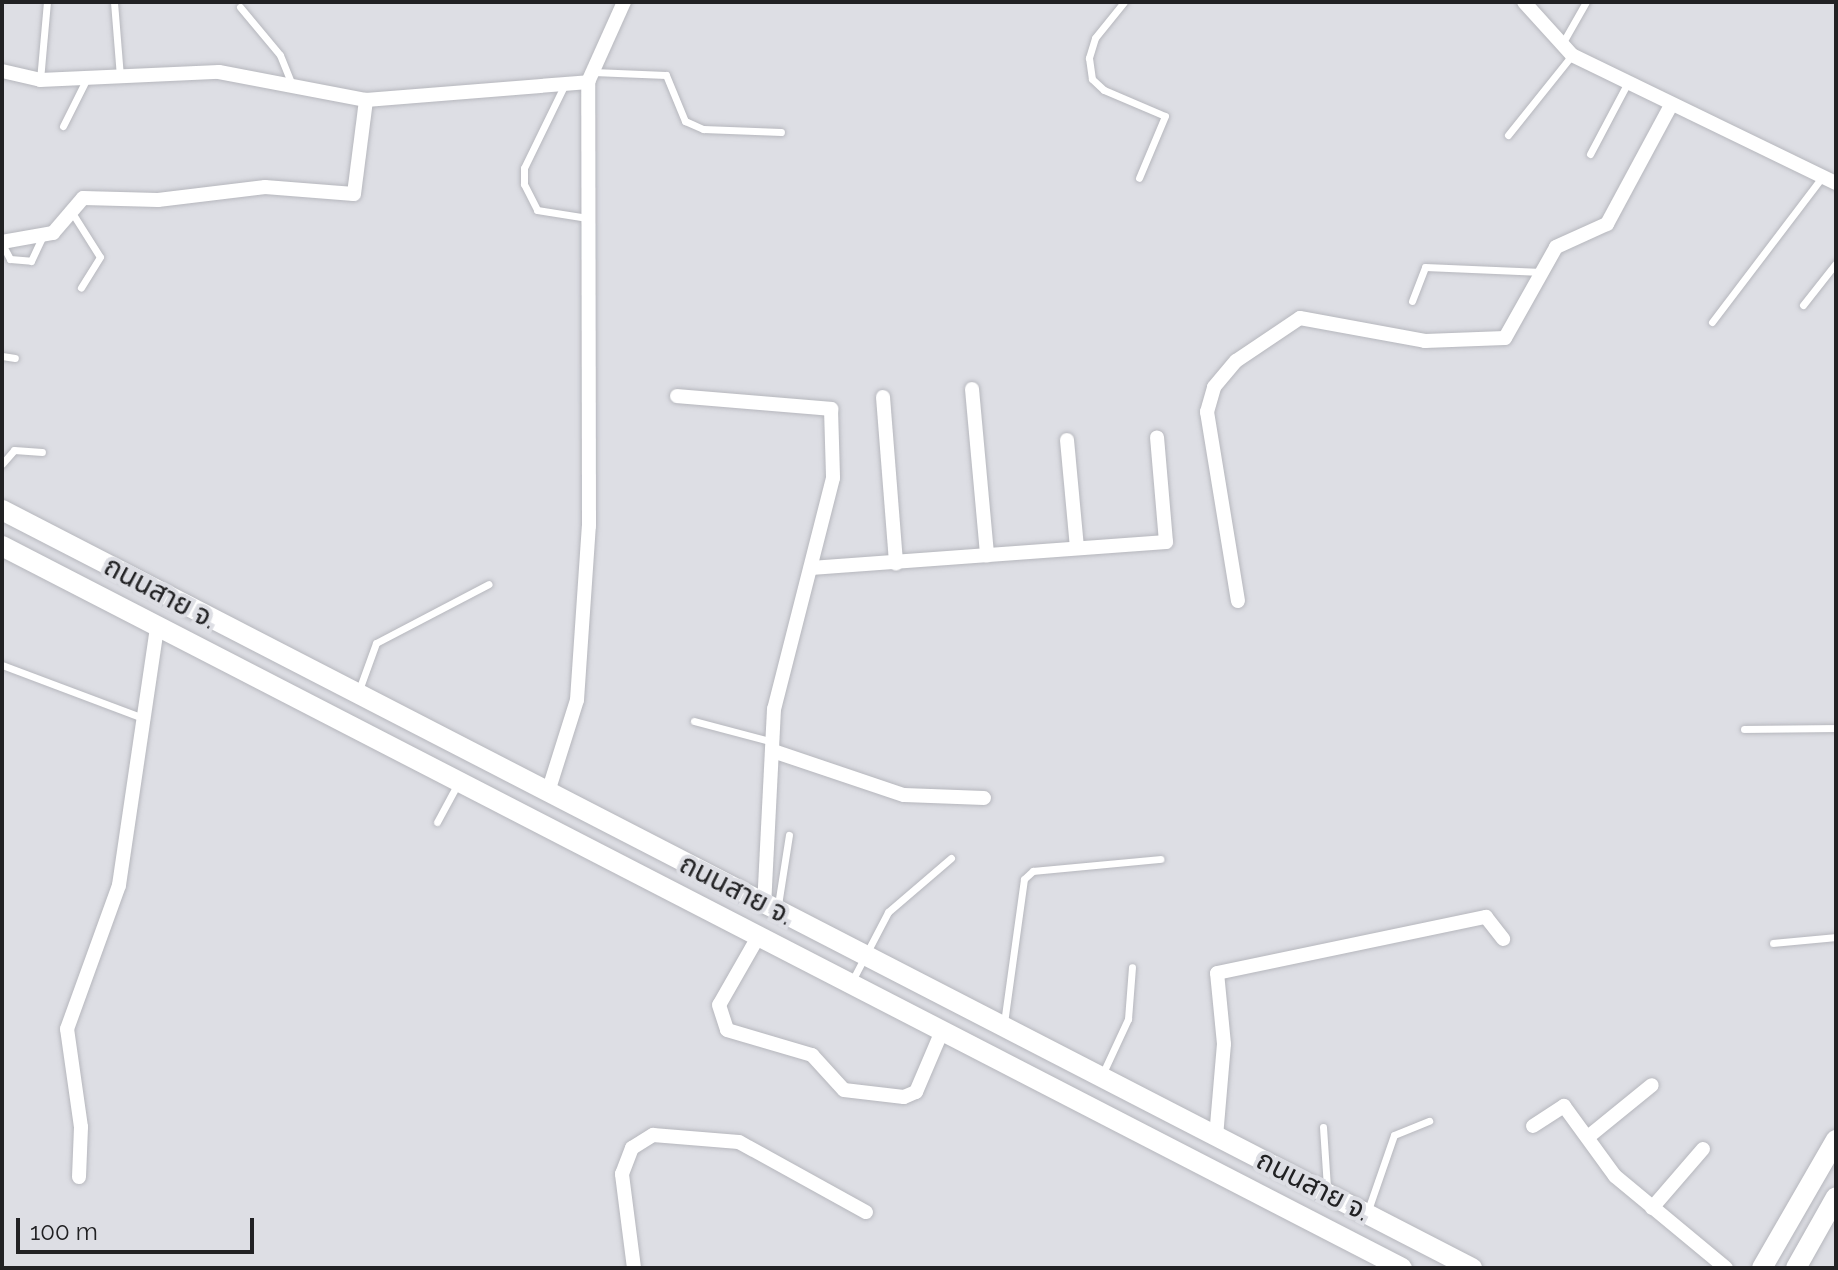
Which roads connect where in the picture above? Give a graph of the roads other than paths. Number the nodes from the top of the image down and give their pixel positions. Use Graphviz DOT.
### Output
graph roads {
  1 [pos="47,2"];
  2 [pos="114,2"];
  3 [pos="624,2"];
  4 [pos="1124,2"];
  5 [pos="1524,2"];
  6 [pos="1586,2"];
  7 [pos="240,7"];
  8 [pos="1567,50"];
  9 [pos="2,71"];
  10 [pos="120,76"];
  11 [pos="590,77"];
  12 [pos="87,78"];
  13 [pos="40,80"];
  14 [pos="565,84"];
  15 [pos="1627,84"];
  16 [pos="293,86"];
  17 [pos="366,100"];
  18 [pos="1671,105"];
  19 [pos="63,126"];
  20 [pos="781,132"];
  21 [pos="1508,135"];
  22 [pos="1590,154"];
  23 [pos="1139,178"];
  24 [pos="1829,180"];
  25 [pos="70,209"];
  26 [pos="590,218"];
  27 [pos="42,237"];
  28 [pos="2,243"];
  29 [pos="1836,263"];
  30 [pos="1542,272"];
  31 [pos="81,287"];
  32 [pos="1412,301"];
  33 [pos="1803,305"];
  34 [pos="1712,322"];
  35 [pos="2,356"];
  36 [pos="15,358"];
  37 [pos="972,389"];
  38 [pos="677,396"];
  39 [pos="883,397"];
  40 [pos="1157,437"];
  41 [pos="1067,440"];
  42 [pos="42,452"];
  43 [pos="2,464"];
  44 [pos="2,510"];
  45 [pos="2,546"];
  46 [pos="1077,548"];
  47 [pos="987,555"];
  48 [pos="896,563"];
  49 [pos="811,568"];
  50 [pos="489,584"];
  51 [pos="1238,601"];
  52 [pos="157,627"];
  53 [pos="2,665"];
  54 [pos="357,696"];
  55 [pos="143,718"];
  56 [pos="694,721"];
  57 [pos="1836,728"];
  58 [pos="1744,729"];
  59 [pos="773,746"];
  60 [pos="459,783"];
  61 [pos="548,792"];
  62 [pos="984,798"];
  63 [pos="437,822"];
  64 [pos="789,835"];
  65 [pos="951,858"];
  66 [pos="1160,859"];
  67 [pos="771,908"];
  68 [pos="758,937"];
  69 [pos="1836,937"];
  70 [pos="1503,939"];
  71 [pos="1773,943"];
  72 [pos="863,955"];
  73 [pos="1132,967"];
  74 [pos="850,984"];
  75 [pos="1004,1028"];
  76 [pos="942,1031"];
  77 [pos="1101,1077"];
  78 [pos="1652,1085"];
  79 [pos="1429,1121"];
  80 [pos="1533,1126"];
  81 [pos="1323,1127"];
  82 [pos="1216,1137"];
  83 [pos="1588,1137"];
  84 [pos="1836,1140"];
  85 [pos="1703,1149"];
  86 [pos="79,1177"];
  87 [pos="1327,1194"];
  88 [pos="1836,1197"];
  89 [pos="1652,1208"];
  90 [pos="866,1212"];
  91 [pos="1366,1214"];
  92 [pos="637,1267"];
  93 [pos="1402,1268"];
  94 [pos="1472,1268"];
  95 [pos="1726,1268"];
  96 [pos="1762,1268"];
  97 [pos="1796,1268"];
  1 -- 13 [label="lane"];
  2 -- 10 [label="lane"];
  3 -- 11 [label="street"];
  4 -- 23 [label="lane"];
  5 -- 8 [label="street"];
  6 -- 8 [label="lane"];
  7 -- 16 [label="lane"];
  8 -- 15 [label="street"];
  8 -- 21 [label="lane"];
  9 -- 13 [label="street"];
  10 -- 12 [label="street"];
  10 -- 16 [label="street"];
  11 -- 14 [label="street"];
  11 -- 20 [label="lane"];
  11 -- 26 [label="street"];
  12 -- 13 [label="street"];
  12 -- 19 [label="lane"];
  14 -- 17 [label="street"];
  14 -- 26 [label="lane"];
  15 -- 18 [label="street"];
  15 -- 22 [label="lane"];
  16 -- 17 [label="street"];
  17 -- 25 [label="street"];
  18 -- 24 [label="street"];
  18 -- 30 [label="street"];
  24 -- 34 [label="lane"];
  25 -- 27 [label="street"];
  25 -- 31 [label="lane"];
  26 -- 61 [label="street"];
  27 -- 28 [label="street"];
  27 -- 28 [label="lane"];
  29 -- 33 [label="lane"];
  30 -- 32 [label="lane"];
  30 -- 51 [label="street"];
  35 -- 36 [label="lane"];
  37 -- 47 [label="street"];
  38 -- 49 [label="street"];
  39 -- 48 [label="street"];
  40 -- 46 [label="street"];
  41 -- 46 [label="street"];
  42 -- 43 [label="lane"];
  44 -- 54 [label="main road, ถนนสาย จ."];
  45 -- 52 [label="main road, ถนนสาย จ."];
  46 -- 47 [label="street"];
  47 -- 48 [label="street"];
  48 -- 49 [label="street"];
  49 -- 59 [label="street"];
  50 -- 54 [label="lane"];
  52 -- 55 [label="street"];
  52 -- 60 [label="main road, ถนนสาย จ."];
  53 -- 55 [label="lane"];
  54 -- 61 [label="main road, ถนนสาย จ."];
  55 -- 86 [label="street"];
  56 -- 59 [label="lane"];
  57 -- 58 [label="lane"];
  59 -- 62 [label="street"];
  59 -- 67 [label="street"];
  60 -- 63 [label="lane"];
  60 -- 68 [label="main road, ถนนสาย จ."];
  61 -- 67 [label="main road, ถนนสาย จ."];
  64 -- 67 [label="lane"];
  65 -- 72 [label="lane"];
  66 -- 75 [label="lane"];
  67 -- 72 [label="main road, ถนนสาย จ."];
  68 -- 74 [label="main road, ถนนสาย จ."];
  68 -- 76 [label="street"];
  69 -- 71 [label="lane"];
  70 -- 82 [label="street"];
  72 -- 74 [label="lane"];
  72 -- 75 [label="main road, ถนนสาย จ."];
  73 -- 77 [label="lane"];
  74 -- 76 [label="main road, ถนนสาย จ."];
  75 -- 77 [label="main road, ถนนสาย จ."];
  76 -- 93 [label="main road, ถนนสาย จ."];
  77 -- 82 [label="main road, ถนนสาย จ."];
  78 -- 83 [label="street"];
  79 -- 91 [label="lane"];
  80 -- 83 [label="street"];
  81 -- 87 [label="lane"];
  82 -- 87 [label="main road, ถนนสาย จ."];
  83 -- 89 [label="street"];
  84 -- 96 [label="main road"];
  85 -- 89 [label="street"];
  87 -- 91 [label="main road, ถนนสาย จ."];
  88 -- 97 [label="main road"];
  89 -- 95 [label="street"];
  90 -- 92 [label="street"];
  91 -- 94 [label="main road, ถนนสาย จ."];
}
